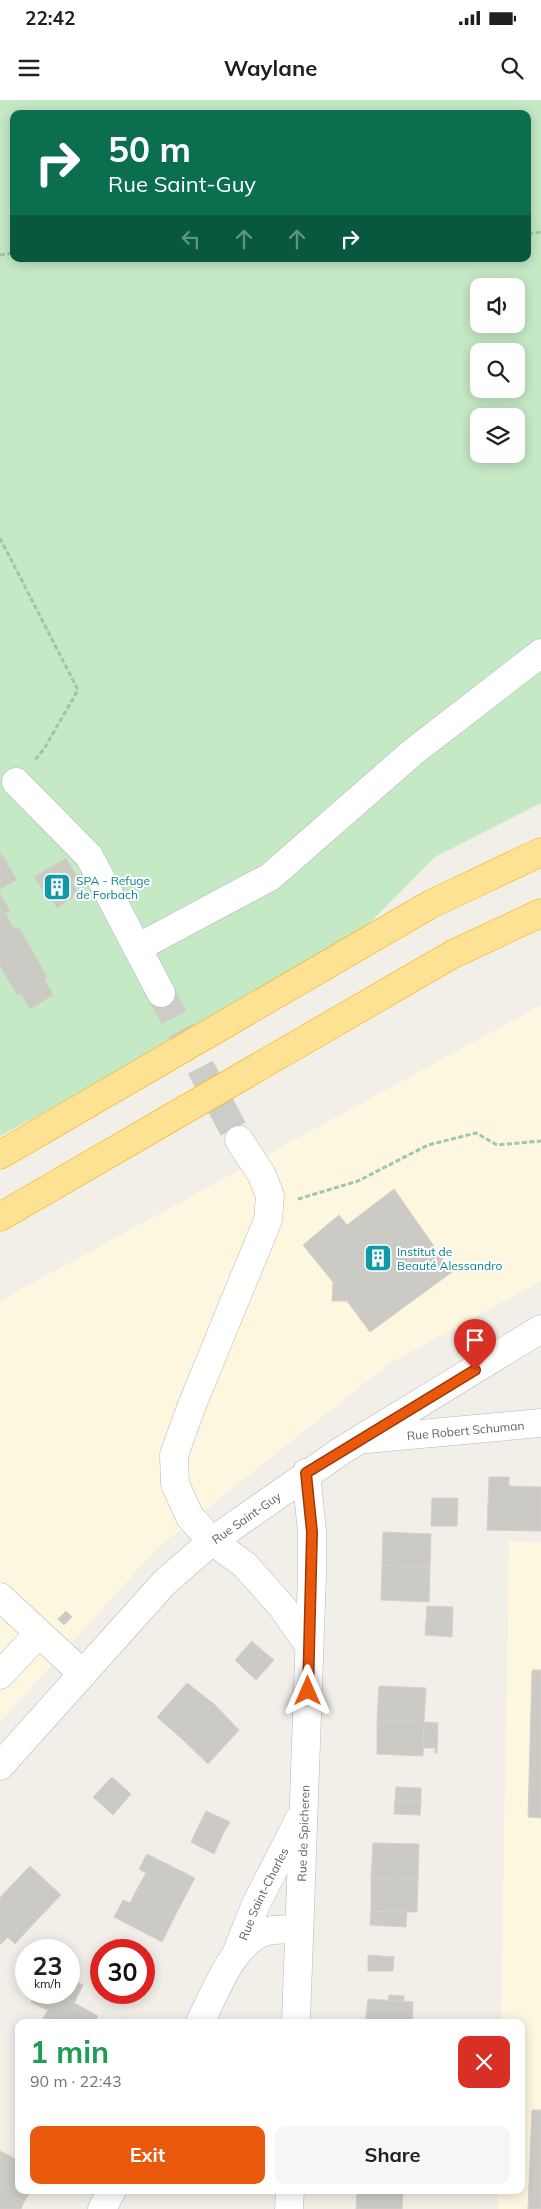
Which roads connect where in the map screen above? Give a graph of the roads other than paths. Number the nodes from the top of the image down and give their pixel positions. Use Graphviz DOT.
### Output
graph roads {
  1 [pos="541,652"];
  2 [pos="16,782"];
  3 [pos="541,852"];
  4 [pos="541,913"];
  5 [pos="138,948"];
  6 [pos="161,993"];
  7 [pos="240,1140"];
  8 [pos="0,1155"];
  9 [pos="0,1217"];
  10 [pos="541,1329"];
  11 [pos="541,1423"];
  12 [pos="360,1440"];
  13 [pos="306,1473"];
  14 [pos="212,1541"];
  15 [pos="0,1597"];
  16 [pos="39,1633"];
  17 [pos="308,1644"];
  18 [pos="83,1674"];
  19 [pos="0,1675"];
  20 [pos="0,1766"];
  21 [pos="304,1810"];
  22 [pos="299,1930"];
  23 [pos="237,1952"];
  24 [pos="202,2019"];
  25 [pos="296,2019"];
  26 [pos="110,2194"];
  27 [pos="290,2194"];
  28 [pos="102,2209"];
  29 [pos="289,2209"];
  1 -- 5 [label="street"];
  2 -- 5 [label="street"];
  3 -- 8 [label="highway"];
  4 -- 9 [label="highway"];
  5 -- 6 [label="street"];
  7 -- 14 [label="street"];
  10 -- 12 [label="street, Rue Saint-Guy"];
  11 -- 12 [label="street, Rue Robert Schuman"];
  12 -- 13 [label="street, Rue Saint-Guy"];
  13 -- 14 [label="street, Rue Saint-Guy"];
  13 -- 17 [label="street, Rue de Spicheren"];
  14 -- 17 [label="street"];
  14 -- 18 [label="street, Rue Saint-Guy"];
  15 -- 16 [label="street"];
  16 -- 18 [label="street"];
  16 -- 19 [label="street"];
  17 -- 21 [label="street, Rue de Spicheren"];
  18 -- 20 [label="street, Rue Saint-Guy"];
  21 -- 22 [label="street, Rue de Spicheren"];
  21 -- 23 [label="street, Rue Saint-Charles"];
  22 -- 23 [label="street, Rue Saint-Charles"];
  22 -- 25 [label="street, Rue de Spicheren"];
  23 -- 24 [label="street, Rue Saint-Charles"];
  26 -- 28 [label="street"];
  27 -- 29 [label="street"];
}
